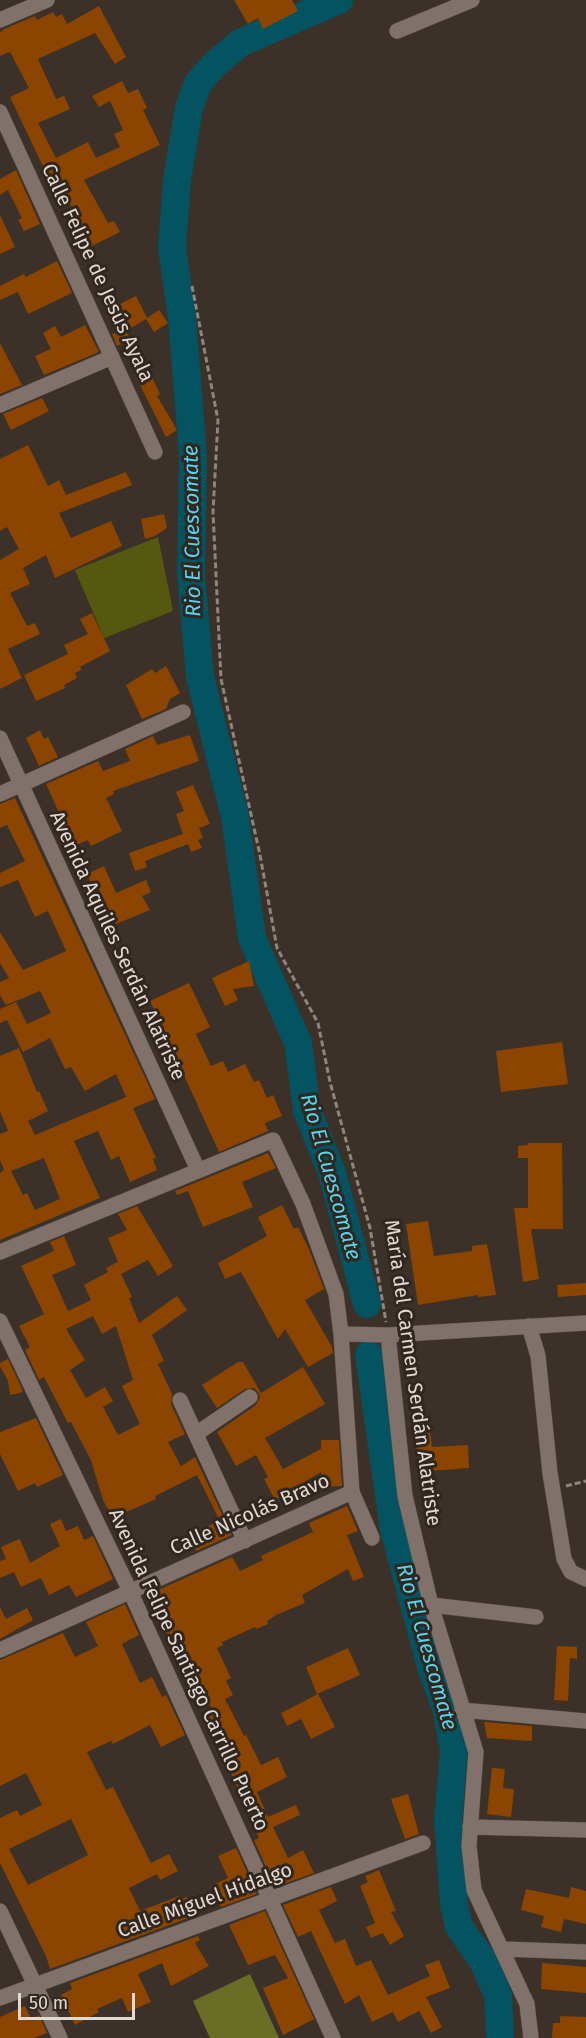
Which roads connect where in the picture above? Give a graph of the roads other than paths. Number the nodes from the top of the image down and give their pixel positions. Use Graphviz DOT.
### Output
graph roads {
  1 [pos="47,0"];
  2 [pos="472,0"];
  3 [pos="0,20"];
  4 [pos="397,31"];
  5 [pos="0,112"];
  6 [pos="112,357"];
  7 [pos="0,405"];
  8 [pos="155,452"];
  9 [pos="183,712"];
  10 [pos="0,738"];
  11 [pos="20,786"];
  12 [pos="0,794"];
  13 [pos="198,1170"];
  14 [pos="0,1252"];
  15 [pos="0,1321"];
  16 [pos="586,1323"];
  17 [pos="529,1326"];
  18 [pos="346,1334"];
  19 [pos="383,1335"];
  20 [pos="250,1397"];
  21 [pos="180,1400"];
  22 [pos="196,1434"];
  23 [pos="352,1492"];
  24 [pos="372,1538"];
  25 [pos="245,1541"];
  26 [pos="586,1579"];
  27 [pos="130,1591"];
  28 [pos="431,1605"];
  29 [pos="536,1617"];
  30 [pos="0,1650"];
  31 [pos="462,1710"];
  32 [pos="586,1721"];
  33 [pos="470,1827"];
  34 [pos="586,1830"];
  35 [pos="423,1843"];
  36 [pos="271,1900"];
  37 [pos="0,1911"];
  38 [pos="502,1948"];
  39 [pos="586,1952"];
  40 [pos="35,1985"];
  41 [pos="0,1998"];
  42 [pos="60,2038"];
  43 [pos="333,2038"];
  44 [pos="531,2038"];
  1 -- 3 [label="street"];
  2 -- 4 [label="street"];
  5 -- 6 [label="street, Calle Felipe de Jesús Ayala"];
  6 -- 7 [label="street"];
  6 -- 8 [label="street, Calle Felipe de Jesús Ayala"];
  9 -- 11 [label="street"];
  10 -- 11 [label="street, Avenida Aquiles Serdán Alatriste"];
  11 -- 12 [label="street"];
  11 -- 13 [label="street, Avenida Aquiles Serdán Alatriste"];
  13 -- 14 [label="street"];
  13 -- 18 [label="street"];
  15 -- 27 [label="street, Avenida Felipe Santiago Carrillo Puerto"];
  16 -- 17 [label="street"];
  17 -- 19 [label="street"];
  17 -- 26 [label="street"];
  18 -- 19 [label="street"];
  18 -- 23 [label="street"];
  19 -- 28 [label="street, María del Carmen Serdán Alatriste"];
  20 -- 22 [label="street"];
  21 -- 22 [label="street"];
  22 -- 25 [label="street"];
  23 -- 24 [label="street"];
  23 -- 25 [label="street, Calle Nicolás Bravo"];
  25 -- 27 [label="street, Calle Nicolás Bravo"];
  27 -- 30 [label="street, Calle Nicolás Bravo"];
  27 -- 36 [label="street, Avenida Felipe Santiago Carrillo Puerto"];
  28 -- 29 [label="street"];
  28 -- 31 [label="street, María del Carmen Serdán Alatriste"];
  31 -- 32 [label="street"];
  31 -- 33 [label="street, María del Carmen Serdán Alatriste"];
  33 -- 34 [label="street"];
  33 -- 38 [label="street, María del Carmen Serdán Alatriste"];
  35 -- 36 [label="street, Calle Miguel Hidalgo"];
  36 -- 40 [label="street, Calle Miguel Hidalgo"];
  36 -- 43 [label="street, Avenida Felipe Santiago Carrillo Puerto"];
  37 -- 40 [label="street"];
  38 -- 39 [label="street"];
  38 -- 44 [label="street, María del Carmen Serdán Alatriste"];
  40 -- 41 [label="street, Calle Miguel Hidalgo"];
  40 -- 42 [label="street"];
}
